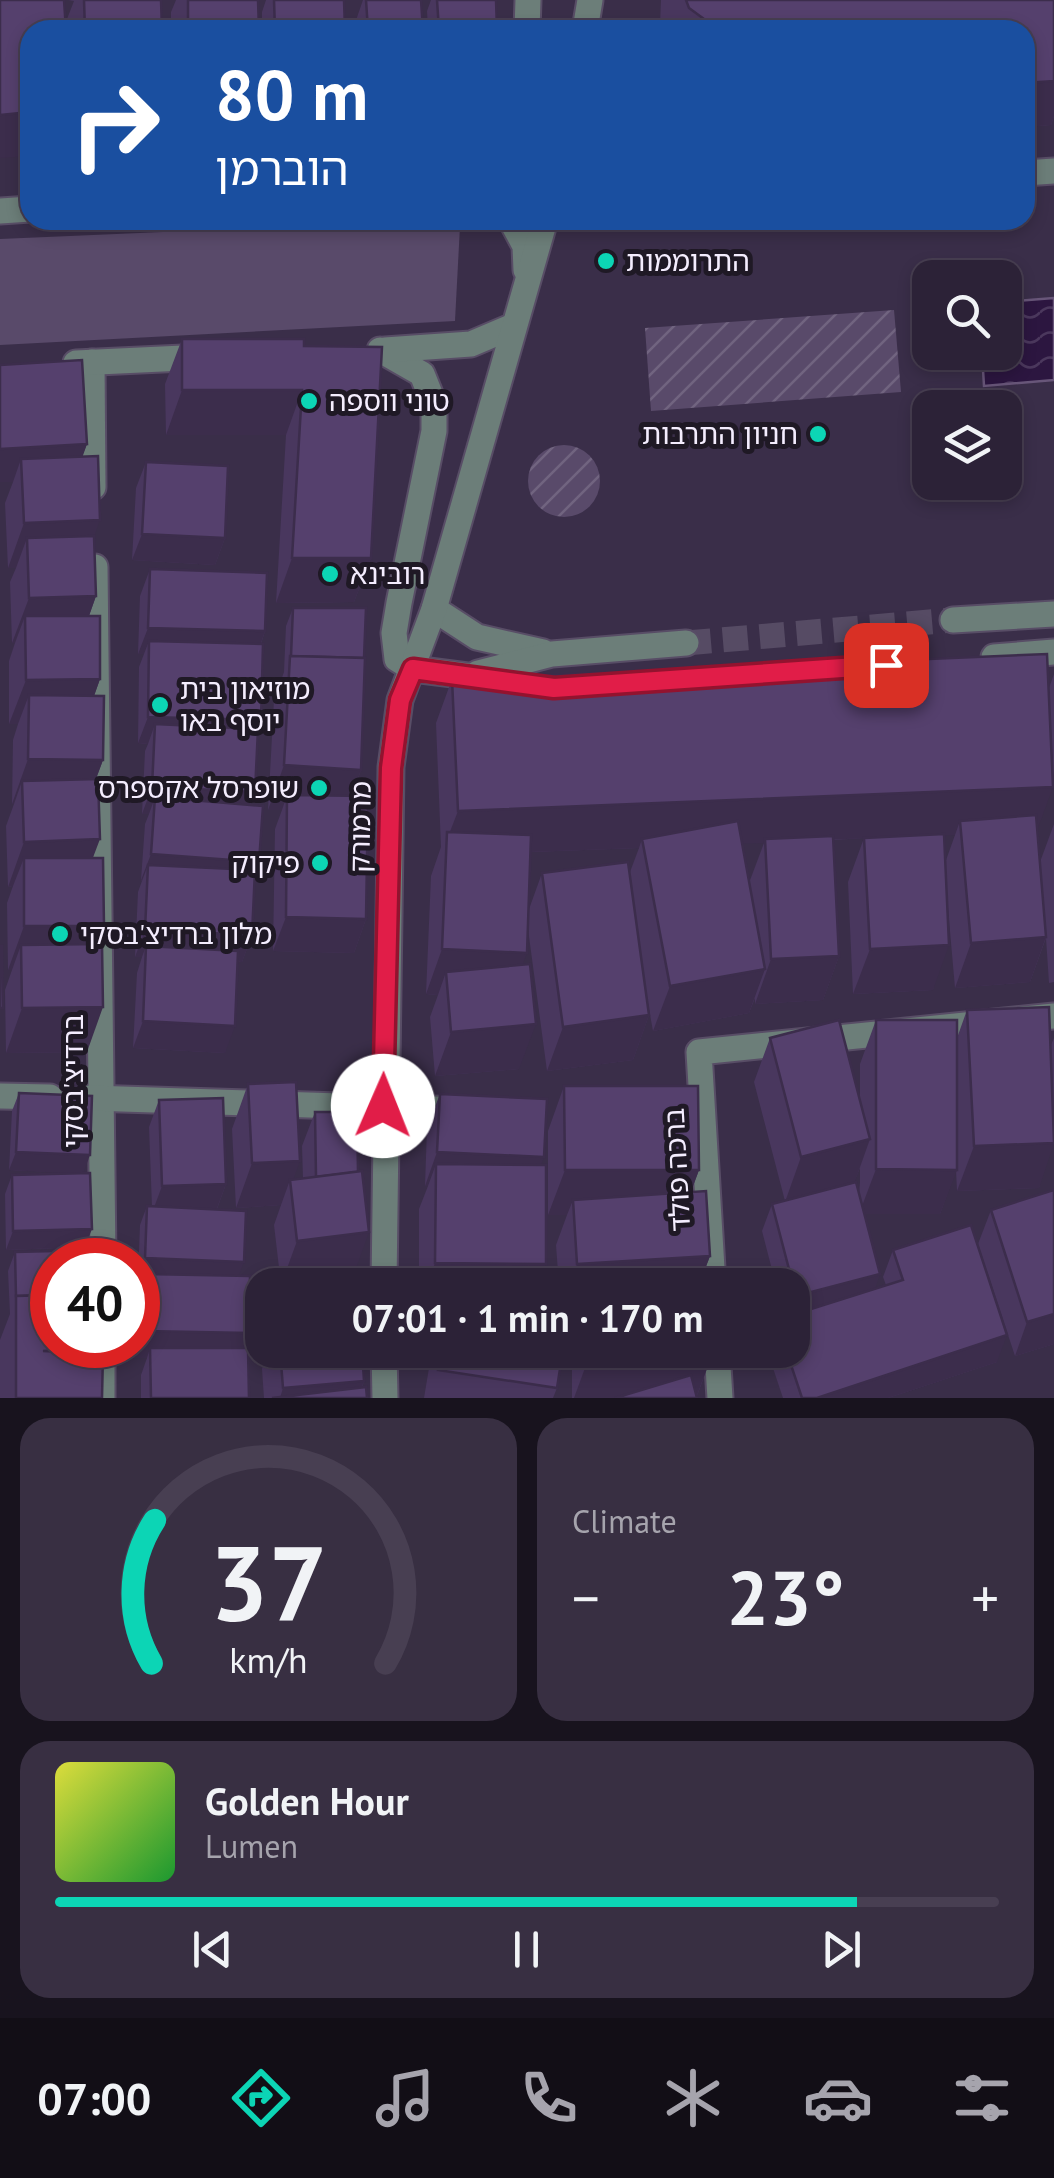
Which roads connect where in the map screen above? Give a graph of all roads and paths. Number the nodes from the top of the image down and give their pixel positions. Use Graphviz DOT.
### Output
graph roads {
  1 [pos="516,230"];
  2 [pos="543,230"];
  3 [pos="526,280"];
  4 [pos="511,327"];
  5 [pos="226,356"];
  6 [pos="92,362"];
  7 [pos="55,364"];
  8 [pos="434,609"];
  9 [pos="1054,614"];
  10 [pos="954,620"];
  11 [pos="686,642"];
  12 [pos="1054,652"];
  13 [pos="552,654"];
  14 [pos="977,659"];
  15 [pos="413,669"];
  16 [pos="468,675"];
  17 [pos="537,685"];
  18 [pos="1054,1016"];
  19 [pos="0,1096"];
  20 [pos="104,1098"];
  21 [pos="383,1106"];
  22 [pos="491,1111"];
  23 [pos="103,1238"];
  24 [pos="384,1268"];
  25 [pos="712,1268"];
  26 [pos="102,1368"];
  27 [pos="384,1368"];
  28 [pos="718,1368"];
  29 [pos="102,1398"];
  30 [pos="385,1398"];
  31 [pos="720,1398"];
  1 -- 3 [label="street"];
  2 -- 3 [label="street, מרמורק"];
  3 -- 4 [label="street, מרמורק"];
  4 -- 8 [label="street, מרמורק"];
  4 -- 15 [label="street"];
  5 -- 6 [label="street"];
  6 -- 7 [label="street"];
  6 -- 20 [label="street, ברדיצ'בסקי"];
  8 -- 13 [label="street"];
  8 -- 15 [label="street, מרמורק"];
  9 -- 10 [label="street"];
  11 -- 13 [label="street"];
  12 -- 14 [label="street"];
  13 -- 16 [label="street"];
  15 -- 16 [label="street"];
  15 -- 21 [label="street, מרמורק"];
  16 -- 17 [label="street"];
  18 -- 25 [label="street, ברכה פולד"];
  19 -- 20 [label="street"];
  20 -- 21 [label="street"];
  20 -- 23 [label="street, ברדיצ'בסקי"];
  21 -- 22 [label="street"];
  21 -- 24 [label="street, מרמורק"];
  26 -- 29 [label="street"];
  27 -- 30 [label="street"];
  28 -- 31 [label="street"];
}
